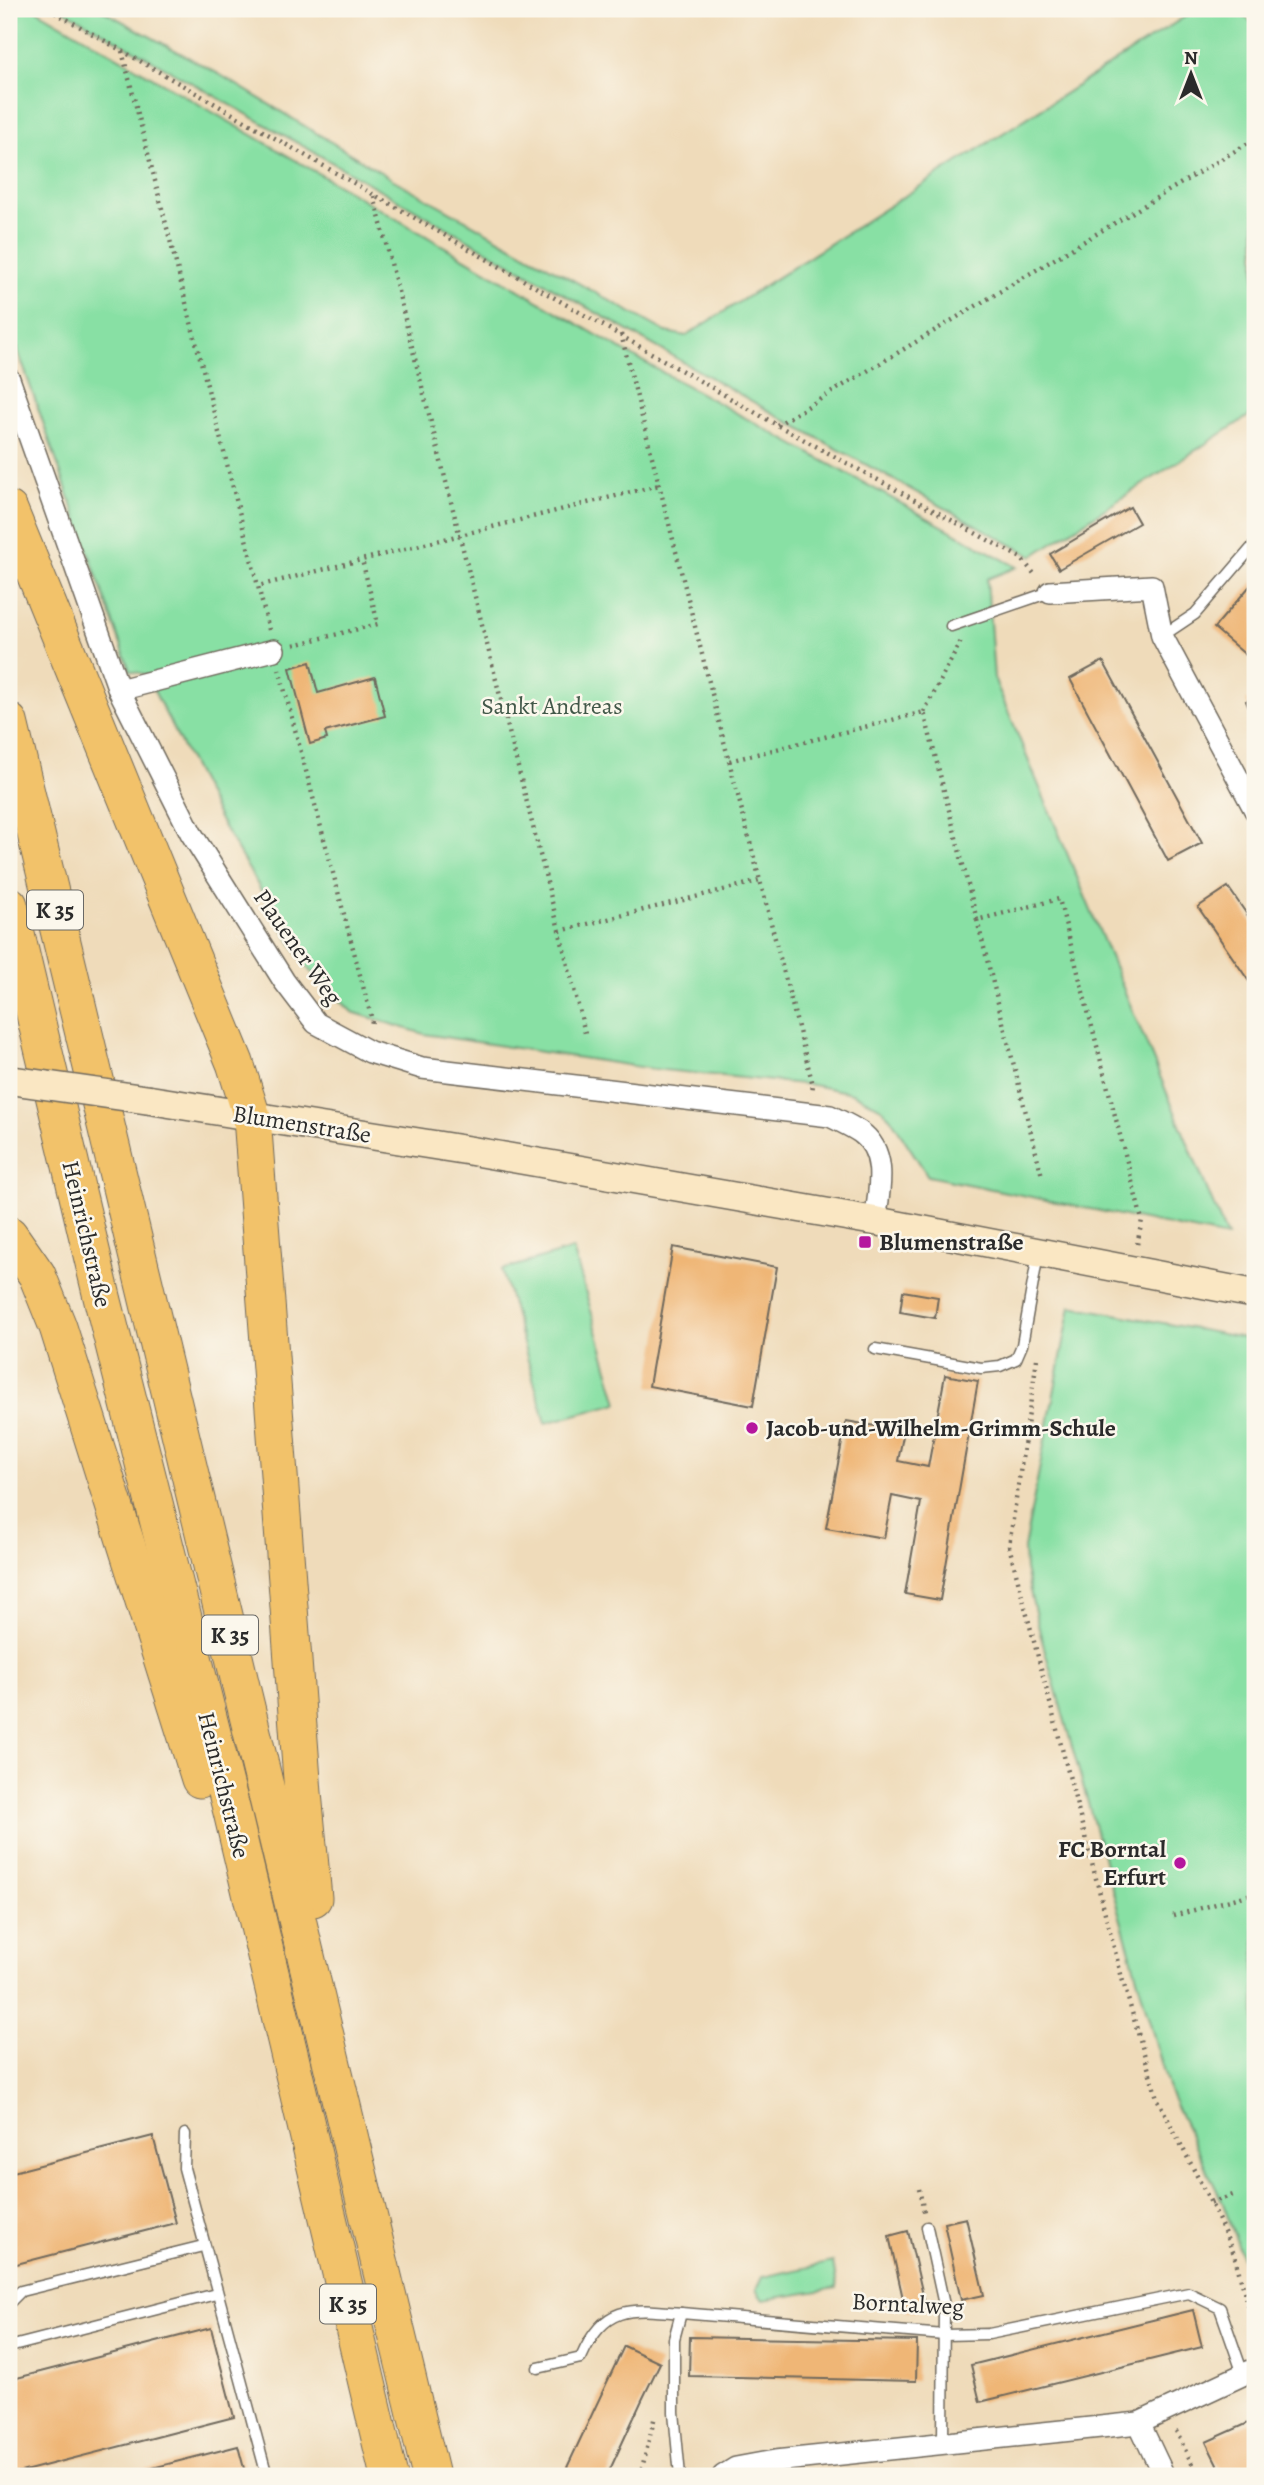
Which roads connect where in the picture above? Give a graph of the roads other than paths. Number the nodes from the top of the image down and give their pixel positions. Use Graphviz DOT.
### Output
graph roads {
  1 [pos="9,379"];
  2 [pos="9,510"];
  3 [pos="1255,544"];
  4 [pos="1050,592"];
  5 [pos="951,626"];
  6 [pos="1162,636"];
  7 [pos="274,650"];
  8 [pos="119,690"];
  9 [pos="9,722"];
  10 [pos="1253,801"];
  11 [pos="9,905"];
  12 [pos="9,1080"];
  13 [pos="252,1117"];
  14 [pos="875,1221"];
  15 [pos="9,1235"];
  16 [pos="1038,1251"];
  17 [pos="1255,1294"];
  18 [pos="875,1349"];
  19 [pos="232,1812"];
  20 [pos="316,1989"];
  21 [pos="185,2134"];
  22 [pos="927,2227"];
  23 [pos="203,2246"];
  24 [pos="216,2294"];
  25 [pos="9,2303"];
  26 [pos="681,2313"];
  27 [pos="944,2335"];
  28 [pos="9,2344"];
  29 [pos="538,2368"];
  30 [pos="1249,2372"];
  31 [pos="1139,2423"];
  32 [pos="943,2442"];
  33 [pos="267,2476"];
  34 [pos="389,2476"];
  35 [pos="431,2476"];
  36 [pos="680,2476"];
  37 [pos="723,2476"];
  38 [pos="1164,2476"];
  1 -- 8 [label="street, Plauener Weg"];
  2 -- 13 [label="highway"];
  3 -- 6 [label="lane"];
  4 -- 5 [label="lane"];
  4 -- 6 [label="street"];
  6 -- 10 [label="street"];
  7 -- 8 [label="street"];
  8 -- 14 [label="street, Plauener Weg"];
  9 -- 20 [label="highway, Heinrichstraße / K 35"];
  11 -- 19 [label="highway, Heinrichstraße / K 35"];
  12 -- 13 [label="street, Blumenstraße, bridge"];
  13 -- 14 [label="street, Blumenstraße"];
  13 -- 20 [label="highway"];
  14 -- 16 [label="street, Blumenstraße"];
  15 -- 19 [label="highway"];
  16 -- 17 [label="street, Blumenstraße"];
  16 -- 18 [label="lane"];
  19 -- 34 [label="highway, Heinrichstraße / K 35"];
  20 -- 35 [label="highway, Heinrichstraße / K 35"];
  21 -- 23 [label="lane"];
  22 -- 27 [label="lane"];
  23 -- 24 [label="lane"];
  23 -- 25 [label="lane"];
  24 -- 28 [label="lane"];
  24 -- 33 [label="lane"];
  26 -- 27 [label="lane, Borntalweg"];
  26 -- 29 [label="lane, Borntalweg"];
  26 -- 36 [label="lane"];
  27 -- 30 [label="lane, Borntalweg"];
  27 -- 32 [label="lane"];
  30 -- 31 [label="street, Borntalweg"];
  31 -- 32 [label="street, Borntalweg"];
  31 -- 38 [label="street"];
  32 -- 37 [label="street, Borntalweg"];
}
